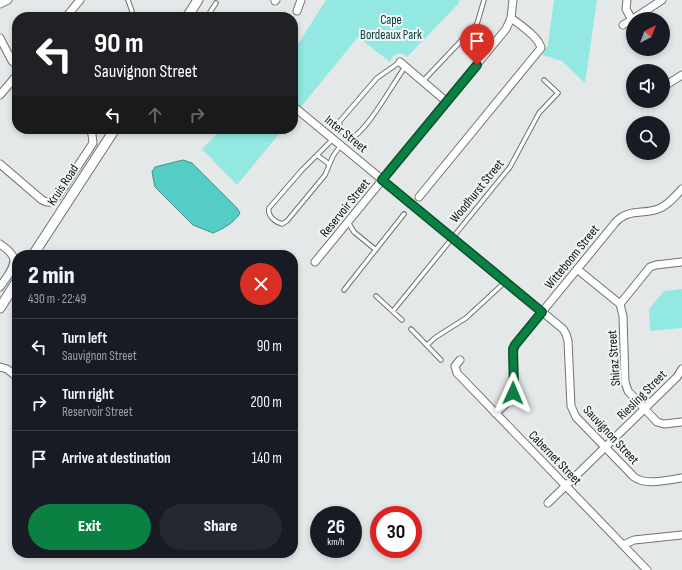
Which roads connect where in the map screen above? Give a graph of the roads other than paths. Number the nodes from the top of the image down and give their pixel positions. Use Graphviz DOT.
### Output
graph roads {
  1 [pos="8,0"];
  2 [pos="80,0"];
  3 [pos="128,0"];
  4 [pos="198,0"];
  5 [pos="302,0"];
  6 [pos="484,0"];
  7 [pos="513,0"];
  8 [pos="627,0"];
  9 [pos="662,0"];
  10 [pos="216,3"];
  11 [pos="0,4"];
  12 [pos="296,10"];
  13 [pos="70,12"];
  14 [pos="132,12"];
  15 [pos="190,12"];
  16 [pos="210,12"];
  17 [pos="628,12"];
  18 [pos="644,12"];
  19 [pos="510,18"];
  20 [pos="626,24"];
  21 [pos="623,26"];
  22 [pos="0,38"];
  23 [pos="12,61"];
  24 [pos="403,64"];
  25 [pos="682,75"];
  26 [pos="544,80"];
  27 [pos="424,81"];
  28 [pos="12,82"];
  29 [pos="670,83"];
  30 [pos="0,95"];
  31 [pos="447,102"];
  32 [pos="298,110"];
  33 [pos="92,134"];
  34 [pos="111,134"];
  35 [pos="333,139"];
  36 [pos="341,146"];
  37 [pos="317,155"];
  38 [pos="0,164"];
  39 [pos="329,164"];
  40 [pos="382,180"];
  41 [pos="682,189"];
  42 [pos="419,197"];
  43 [pos="404,214"];
  44 [pos="348,222"];
  45 [pos="452,238"];
  46 [pos="0,244"];
  47 [pos="36,250"];
  48 [pos="376,250"];
  49 [pos="12,255"];
  50 [pos="315,262"];
  51 [pos="682,262"];
  52 [pos="12,267"];
  53 [pos="577,269"];
  54 [pos="506,282"];
  55 [pos="0,287"];
  56 [pos="12,290"];
  57 [pos="344,290"];
  58 [pos="376,296"];
  59 [pos="620,304"];
  60 [pos="0,308"];
  61 [pos="393,310"];
  62 [pos="542,312"];
  63 [pos="402,320"];
  64 [pos="411,329"];
  65 [pos="427,345"];
  66 [pos="441,360"];
  67 [pos="460,360"];
  68 [pos="0,367"];
  69 [pos="682,369"];
  70 [pos="12,373"];
  71 [pos="644,409"];
  72 [pos="495,413"];
  73 [pos="682,422"];
  74 [pos="605,448"];
  75 [pos="682,478"];
  76 [pos="566,486"];
  77 [pos="548,503"];
  78 [pos="682,535"];
  79 [pos="623,545"];
  80 [pos="647,570"];
  1 -- 11 [label="street"];
  2 -- 13 [label="street"];
  3 -- 14 [label="lane"];
  4 -- 15 [label="street"];
  5 -- 12 [label="street"];
  6 -- 27 [label="lane"];
  7 -- 19 [label="street, Reservoir Street"];
  8 -- 17 [label="street"];
  9 -- 18 [label="street"];
  10 -- 16 [label="lane"];
  19 -- 31 [label="street, Reservoir Street"];
  19 -- 42 [label="street"];
  20 -- 21 [label="street"];
  22 -- 23 [label="street"];
  24 -- 24 [label="lane"];
  24 -- 27 [label="street"];
  25 -- 29 [label="street"];
  26 -- 45 [label="lane, Woodhurst Street"];
  27 -- 31 [label="street"];
  28 -- 30 [label="street"];
  31 -- 40 [label="street, Reservoir Street"];
  32 -- 35 [label="street, Inter Street"];
  33 -- 38 [label="street"];
  34 -- 47 [label="street, Kruis Road"];
  35 -- 36 [label="street, Inter Street"];
  35 -- 37 [label="lane"];
  36 -- 39 [label="lane"];
  36 -- 40 [label="street, Inter Street"];
  37 -- 39 [label="lane"];
  37 -- 39 [label="lane"];
  40 -- 44 [label="street, Reservoir Street"];
  40 -- 45 [label="street, Sauvignon Street"];
  41 -- 53 [label="street, Witteboom Street"];
  43 -- 48 [label="lane"];
  44 -- 48 [label="lane"];
  44 -- 50 [label="street, Reservoir Street"];
  45 -- 54 [label="street, Sauvignon Street"];
  45 -- 61 [label="lane"];
  46 -- 49 [label="street"];
  48 -- 57 [label="lane"];
  51 -- 59 [label="street"];
  52 -- 55 [label="street"];
  53 -- 59 [label="street"];
  53 -- 62 [label="street, Witteboom Street"];
  54 -- 62 [label="street, Sauvignon Street"];
  54 -- 65 [label="lane"];
  56 -- 60 [label="street"];
  58 -- 61 [label="lane"];
  59 -- 71 [label="street, Shiraz Street"];
  61 -- 63 [label="lane"];
  62 -- 72 [label="street, Witteboom Street"];
  62 -- 74 [label="street, Sauvignon Street"];
  64 -- 65 [label="lane"];
  65 -- 66 [label="lane"];
  67 -- 72 [label="street, Cabernet Street"];
  68 -- 70 [label="street"];
  69 -- 71 [label="street, Riesling Street"];
  71 -- 73 [label="street, Shiraz Street"];
  71 -- 74 [label="street, Riesling Street"];
  72 -- 76 [label="street, Cabernet Street"];
  74 -- 75 [label="street, Sauvignon Street"];
  74 -- 76 [label="street, Riesling Street"];
  76 -- 77 [label="street, Riesling Street"];
  76 -- 79 [label="street, Cabernet Street"];
  78 -- 79 [label="street"];
  79 -- 80 [label="street, Cabernet Street"];
}
